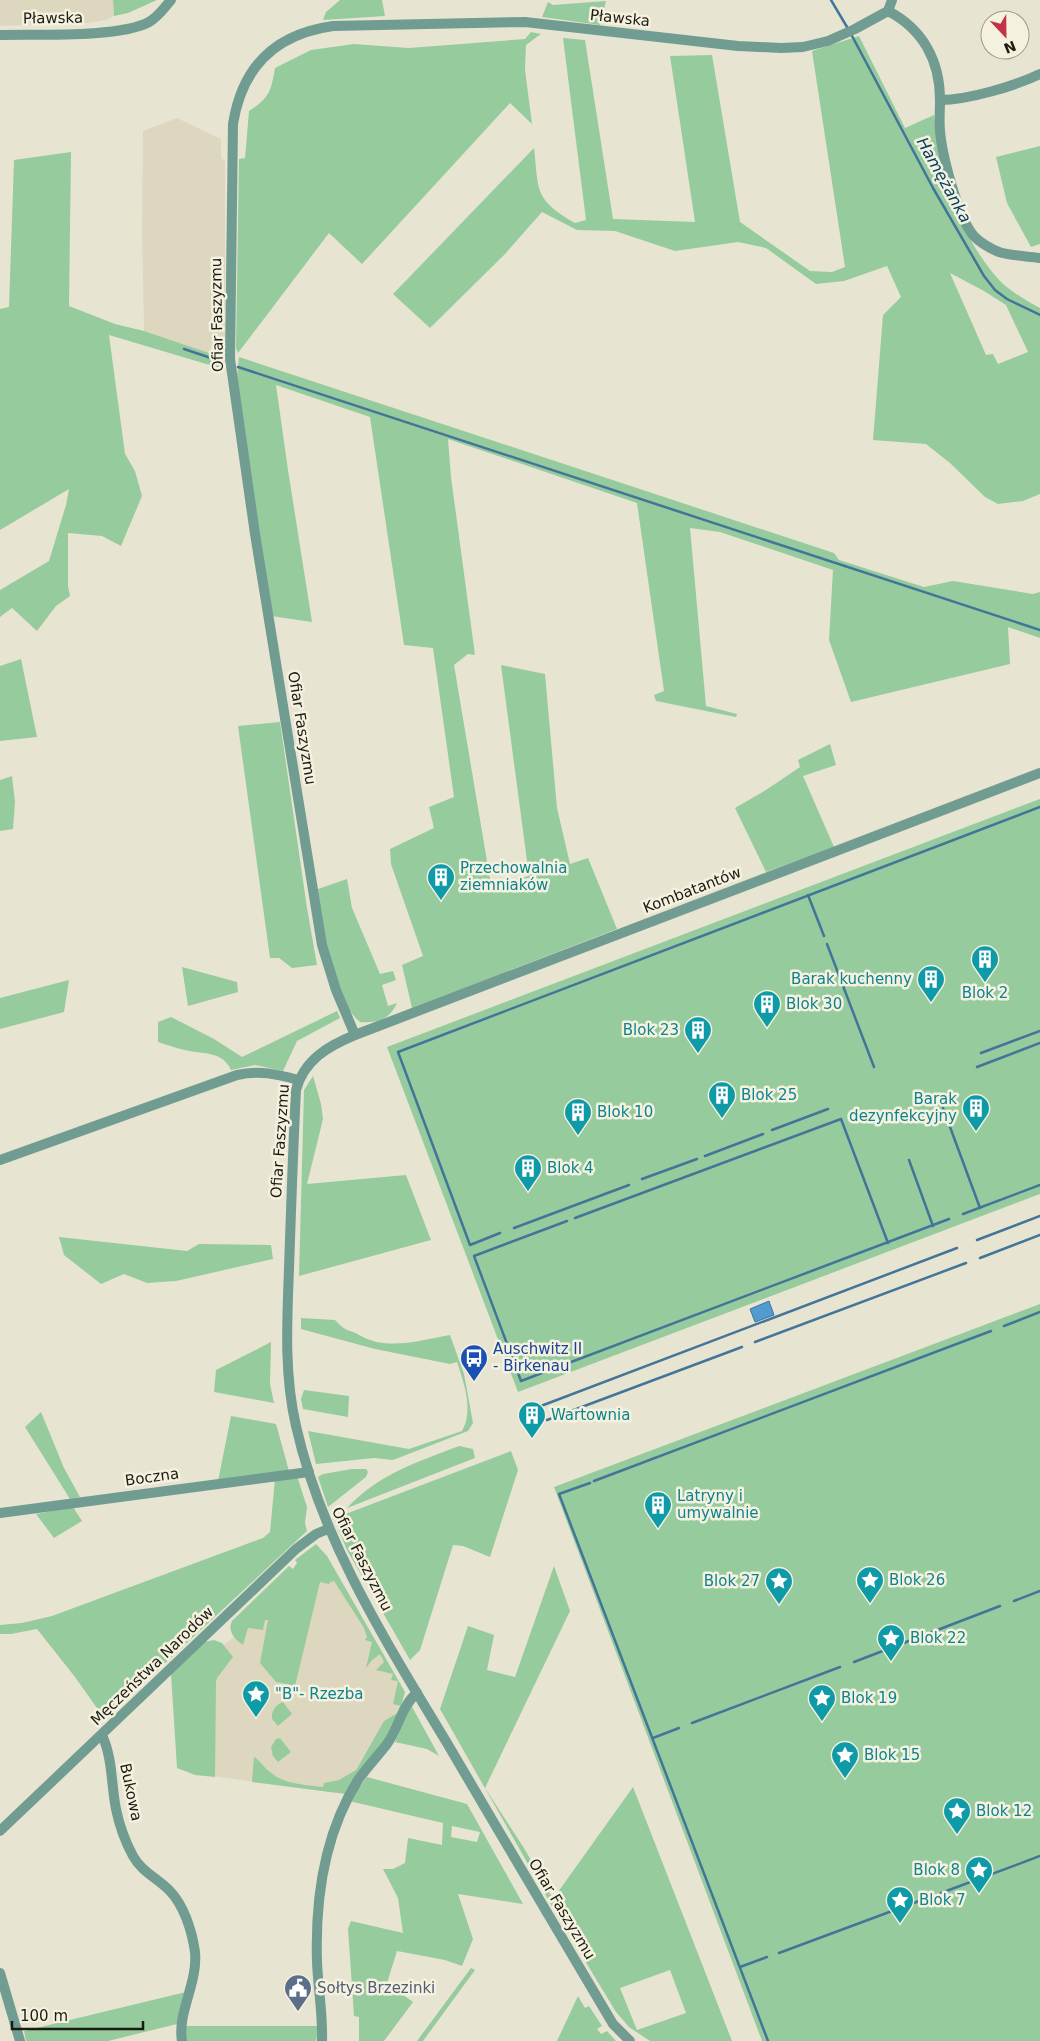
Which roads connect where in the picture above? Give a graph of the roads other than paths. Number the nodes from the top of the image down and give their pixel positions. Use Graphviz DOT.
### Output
graph roads {
  1 [pos="171,0"];
  2 [pos="892,0"];
  3 [pos="888,11"];
  4 [pos="0,35"];
  5 [pos="266,55"];
  6 [pos="1040,74"];
  7 [pos="940,100"];
  8 [pos="1040,258"];
  9 [pos="1040,773"];
  10 [pos="355,1035"];
  11 [pos="298,1080"];
  12 [pos="0,1160"];
  13 [pos="308,1472"];
  14 [pos="0,1513"];
  15 [pos="328,1529"];
  16 [pos="416,1693"];
  17 [pos="102,1735"];
  18 [pos="0,1831"];
  19 [pos="0,1973"];
  20 [pos="20,2041"];
  21 [pos="182,2041"];
  22 [pos="322,2041"];
  23 [pos="630,2041"];
  1 -- 4 [label="street, Pławska"];
  2 -- 3 [label="street"];
  3 -- 5 [label="street, Pławska"];
  3 -- 7 [label="street"];
  5 -- 10 [label="street, Ofiar Faszyzmu"];
  6 -- 7 [label="street"];
  7 -- 8 [label="street"];
  9 -- 10 [label="street, Kombatantów"];
  10 -- 11 [label="street, Ofiar Faszyzmu"];
  11 -- 12 [label="street"];
  11 -- 13 [label="street, Ofiar Faszyzmu"];
  13 -- 14 [label="street, Boczna"];
  13 -- 15 [label="street, Ofiar Faszyzmu"];
  15 -- 16 [label="street, Ofiar Faszyzmu"];
  15 -- 17 [label="street, Męczeństwa Narodów"];
  16 -- 22 [label="street"];
  16 -- 23 [label="street, Ofiar Faszyzmu"];
  17 -- 18 [label="street, Męczeństwa Narodów"];
  17 -- 21 [label="street, Bukowa"];
  19 -- 20 [label="street"];
}
